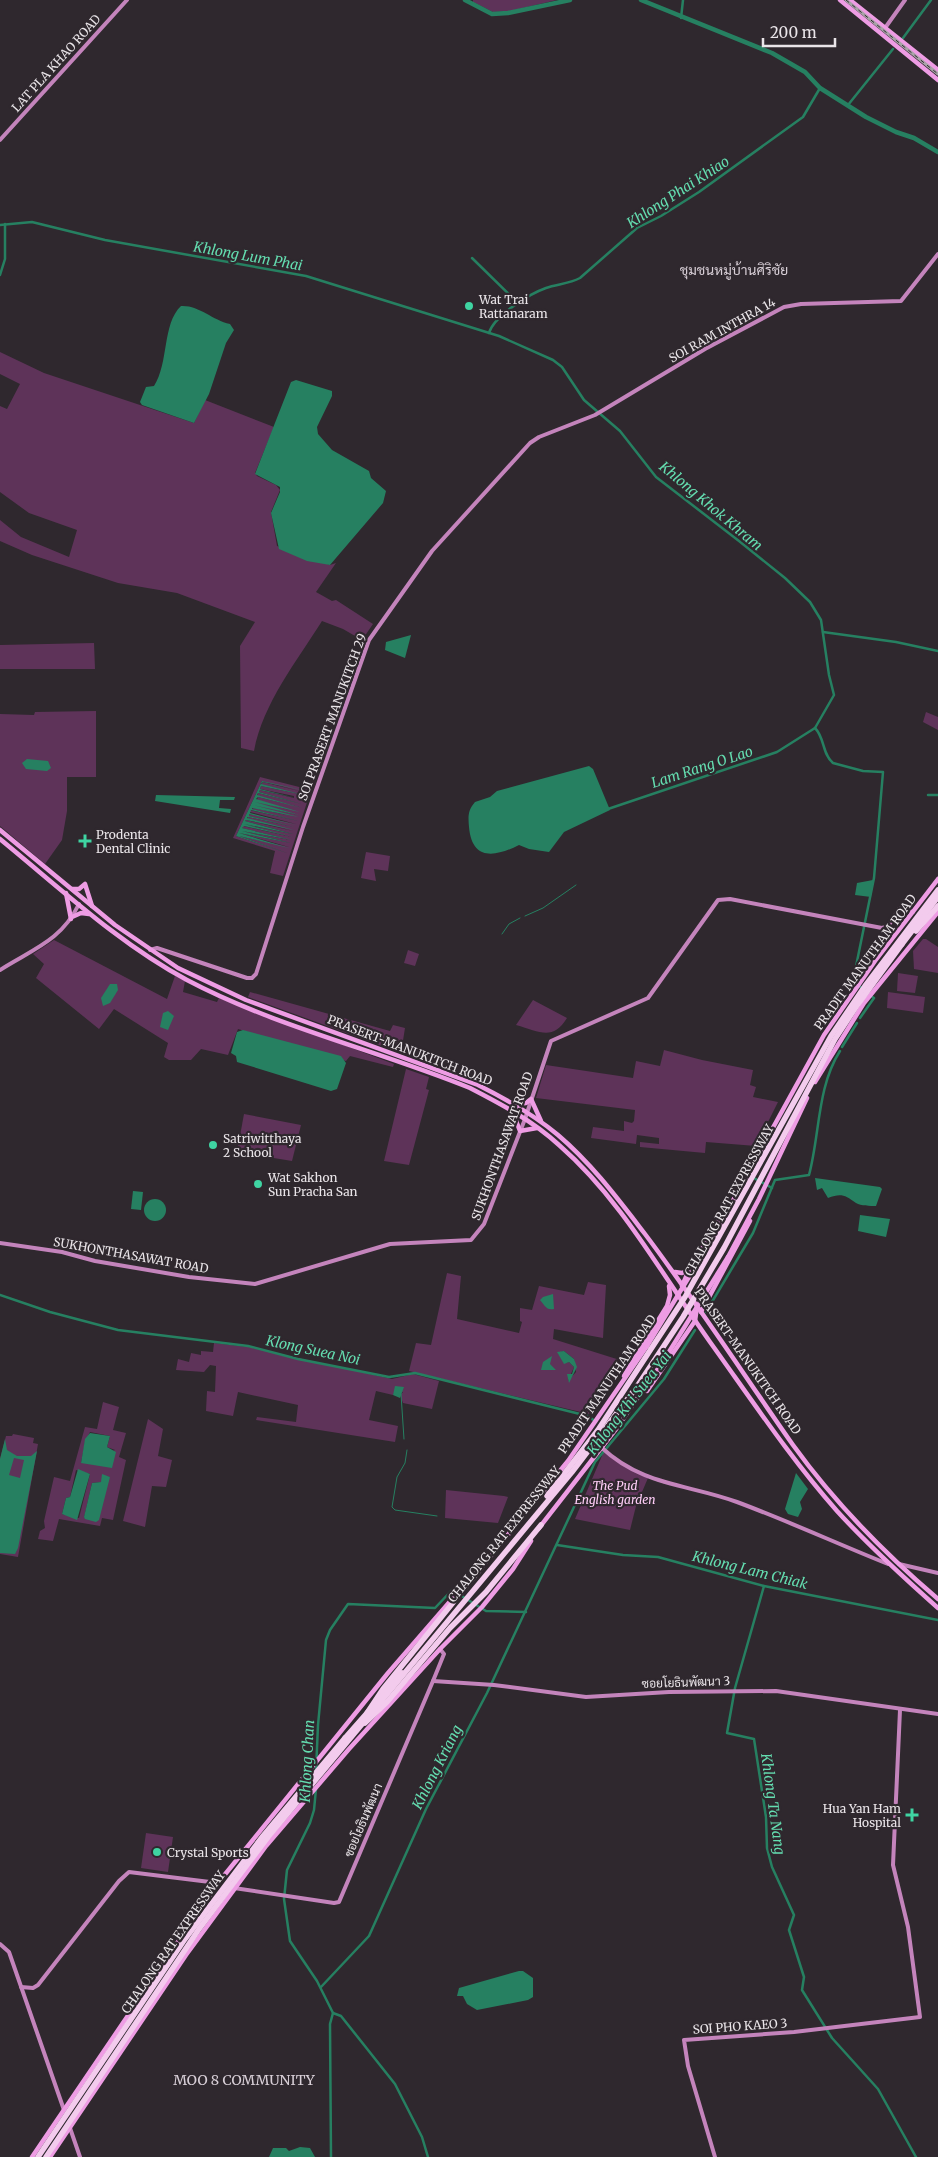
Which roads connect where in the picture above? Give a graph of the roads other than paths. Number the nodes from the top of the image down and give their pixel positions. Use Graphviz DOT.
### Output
graph roads {
  1 [pos="127,0"];
  2 [pos="840,0"];
  3 [pos="850,0"];
  4 [pos="905,0"];
  5 [pos="885,28"];
  6 [pos="938,70"];
  7 [pos="938,80"];
  8 [pos="0,140"];
  9 [pos="938,254"];
  10 [pos="595,415"];
  11 [pos="0,830"];
  12 [pos="0,839"];
  13 [pos="938,880"];
  14 [pos="71,888"];
  15 [pos="938,890"];
  16 [pos="66,893"];
  17 [pos="938,897"];
  18 [pos="81,898"];
  19 [pos="79,904"];
  20 [pos="938,906"];
  21 [pos="92,907"];
  22 [pos="913,912"];
  23 [pos="938,912"];
  24 [pos="91,914"];
  25 [pos="72,918"];
  26 [pos="902,944"];
  27 [pos="150,951"];
  28 [pos="875,962"];
  29 [pos="0,970"];
  30 [pos="890,970"];
  31 [pos="502,1097"];
  32 [pos="532,1099"];
  33 [pos="499,1103"];
  34 [pos="513,1104"];
  35 [pos="513,1111"];
  36 [pos="527,1113"];
  37 [pos="525,1119"];
  38 [pos="541,1122"];
  39 [pos="538,1128"];
  40 [pos="552,1130"];
  41 [pos="520,1131"];
  42 [pos="549,1136"];
  43 [pos="738,1189"];
  44 [pos="759,1199"];
  45 [pos="0,1243"];
  46 [pos="670,1268"];
  47 [pos="690,1268"];
  48 [pos="718,1281"];
  49 [pos="669,1284"];
  50 [pos="683,1285"];
  51 [pos="681,1300"];
  52 [pos="697,1305"];
  53 [pos="701,1312"];
  54 [pos="660,1317"];
  55 [pos="695,1321"];
  56 [pos="687,1333"];
  57 [pos="615,1392"];
  58 [pos="630,1410"];
  59 [pos="604,1449"];
  60 [pos="541,1525"];
  61 [pos="870,1546"];
  62 [pos="859,1552"];
  63 [pos="896,1563"];
  64 [pos="888,1564"];
  65 [pos="481,1568"];
  66 [pos="921,1570"];
  67 [pos="938,1573"];
  68 [pos="916,1580"];
  69 [pos="459,1594"];
  70 [pos="938,1599"];
  71 [pos="478,1606"];
  72 [pos="938,1608"];
  73 [pos="440,1649"];
  74 [pos="434,1681"];
  75 [pos="900,1710"];
  76 [pos="367,1713"];
  77 [pos="938,1714"];
  78 [pos="365,1723"];
  79 [pos="290,1796"];
  80 [pos="302,1802"];
  81 [pos="282,1805"];
  82 [pos="292,1814"];
  83 [pos="218,1883"];
  84 [pos="234,1888"];
  85 [pos="0,1944"];
  86 [pos="21,1987"];
  87 [pos="64,2110"];
  88 [pos="70,2128"];
  89 [pos="32,2157"];
  90 [pos="38,2157"];
  91 [pos="46,2157"];
  92 [pos="50,2157"];
  93 [pos="80,2157"];
  94 [pos="714,2157"];
  1 -- 8 [label="street, LAT PLA KHAO ROAD"];
  2 -- 7 [label="main road"];
  3 -- 5 [label="main road"];
  4 -- 5 [label="street"];
  5 -- 6 [label="main road"];
  9 -- 10 [label="street, SOI RAM INTHRA 14"];
  10 -- 27 [label="street, SOI PRASERT MANUKITCH 29"];
  11 -- 14 [label="main road, PRASERT-MANUKITCH ROAD"];
  12 -- 16 [label="main road, PRASERT-MANUKITCH ROAD"];
  13 -- 22 [label="main road, PRADIT MANUTHAM ROAD"];
  14 -- 18 [label="main road, PRASERT-MANUKITCH ROAD"];
  14 -- 21 [label="main road"];
  15 -- 76 [label="highway, CHALONG RAT EXPRESSWAY, bridge"];
  16 -- 19 [label="main road, PRASERT-MANUKITCH ROAD"];
  16 -- 25 [label="main road"];
  17 -- 26 [label="highway, CHALONG RAT EXPRESSWAY"];
  18 -- 19 [label="main road"];
  18 -- 21 [label="main road, PRASERT-MANUKITCH ROAD"];
  19 -- 24 [label="main road, PRASERT-MANUKITCH ROAD"];
  19 -- 25 [label="street"];
  20 -- 26 [label="highway"];
  21 -- 27 [label="main road, PRASERT-MANUKITCH ROAD"];
  22 -- 28 [label="main road, PRADIT MANUTHAM ROAD"];
  22 -- 32 [label="street, SUKHONTHASAWAT ROAD"];
  23 -- 30 [label="main road, PRADIT MANUTHAM ROAD"];
  24 -- 25 [label="main road"];
  24 -- 33 [label="main road, PRASERT-MANUKITCH ROAD"];
  25 -- 29 [label="street"];
  26 -- 78 [label="highway, CHALONG RAT EXPRESSWAY, bridge"];
  27 -- 31 [label="main road, PRASERT-MANUKITCH ROAD"];
  28 -- 30 [label="main road"];
  28 -- 43 [label="main road, PRADIT MANUTHAM ROAD"];
  30 -- 44 [label="main road, PRADIT MANUTHAM ROAD"];
  31 -- 33 [label="main road"];
  31 -- 34 [label="main road, PRASERT-MANUKITCH ROAD"];
  32 -- 34 [label="main road"];
  32 -- 36 [label="street, SUKHONTHASAWAT ROAD"];
  32 -- 38 [label="main road"];
  33 -- 35 [label="main road, PRASERT-MANUKITCH ROAD"];
  34 -- 36 [label="main road, PRASERT-MANUKITCH ROAD"];
  35 -- 37 [label="main road, PRASERT-MANUKITCH ROAD"];
  35 -- 41 [label="main road"];
  36 -- 37 [label="street, SUKHONTHASAWAT ROAD"];
  36 -- 38 [label="main road, PRASERT-MANUKITCH ROAD"];
  37 -- 39 [label="main road, PRASERT-MANUKITCH ROAD"];
  37 -- 41 [label="street, SUKHONTHASAWAT ROAD"];
  38 -- 40 [label="main road, PRASERT-MANUKITCH ROAD"];
  39 -- 41 [label="main road"];
  39 -- 42 [label="main road, PRASERT-MANUKITCH ROAD"];
  40 -- 42 [label="main road"];
  40 -- 46 [label="main road, PRASERT-MANUKITCH ROAD"];
  41 -- 45 [label="street, SUKHONTHASAWAT ROAD"];
  42 -- 49 [label="main road, PRASERT-MANUKITCH ROAD"];
  43 -- 47 [label="main road"];
  43 -- 57 [label="main road, PRADIT MANUTHAM ROAD, bridge"];
  44 -- 48 [label="main road"];
  44 -- 58 [label="main road, PRADIT MANUTHAM ROAD, bridge"];
  46 -- 47 [label="main road"];
  46 -- 50 [label="main road, PRASERT-MANUKITCH ROAD"];
  47 -- 48 [label="main road"];
  47 -- 50 [label="main road"];
  48 -- 53 [label="main road"];
  49 -- 51 [label="main road, PRASERT-MANUKITCH ROAD"];
  49 -- 54 [label="main road"];
  50 -- 51 [label="main road"];
  50 -- 52 [label="main road, PRASERT-MANUKITCH ROAD"];
  51 -- 55 [label="main road, PRASERT-MANUKITCH ROAD"];
  52 -- 53 [label="main road, PRASERT-MANUKITCH ROAD"];
  52 -- 55 [label="main road"];
  53 -- 63 [label="main road, PRASERT-MANUKITCH ROAD"];
  54 -- 56 [label="main road"];
  54 -- 57 [label="main road"];
  55 -- 56 [label="main road"];
  55 -- 61 [label="main road, PRASERT-MANUKITCH ROAD"];
  56 -- 58 [label="main road"];
  57 -- 65 [label="main road, PRADIT MANUTHAM ROAD"];
  58 -- 59 [label="main road, PRADIT MANUTHAM ROAD"];
  59 -- 60 [label="main road, PRADIT MANUTHAM ROAD"];
  59 -- 62 [label="street"];
  60 -- 71 [label="highway"];
  61 -- 62 [label="street"];
  61 -- 64 [label="main road, PRASERT-MANUKITCH ROAD"];
  62 -- 64 [label="street"];
  63 -- 66 [label="street"];
  63 -- 68 [label="main road, PRASERT-MANUKITCH ROAD"];
  64 -- 72 [label="main road, PRASERT-MANUKITCH ROAD"];
  65 -- 69 [label="highway"];
  66 -- 67 [label="street"];
  66 -- 68 [label="street"];
  68 -- 70 [label="main road, PRASERT-MANUKITCH ROAD"];
  69 -- 76 [label="highway, bridge"];
  69 -- 79 [label="main road"];
  71 -- 73 [label="main road"];
  71 -- 78 [label="highway, bridge"];
  73 -- 74 [label="street, ซอยโยธินพัฒนา"];
  73 -- 80 [label="main road"];
  74 -- 75 [label="street, ซอยโยธินพัฒนา 3"];
  74 -- 84 [label="street, ซอยโยธินพัฒนา"];
  75 -- 77 [label="street, ซอยโยธินพัฒนา 3"];
  75 -- 94 [label="street, SOI PHO KAEO 3"];
  76 -- 90 [label="highway, CHALONG RAT EXPRESSWAY, bridge"];
  78 -- 91 [label="highway, CHALONG RAT EXPRESSWAY, bridge"];
  79 -- 80 [label="main road"];
  79 -- 81 [label="main road"];
  80 -- 82 [label="main road"];
  81 -- 82 [label="main road"];
  81 -- 83 [label="main road"];
  82 -- 84 [label="main road"];
  83 -- 86 [label="street"];
  83 -- 87 [label="main road"];
  84 -- 88 [label="main road"];
  85 -- 86 [label="street"];
  86 -- 87 [label="street"];
  87 -- 89 [label="main road"];
  88 -- 92 [label="main road"];
  88 -- 93 [label="street"];
}
